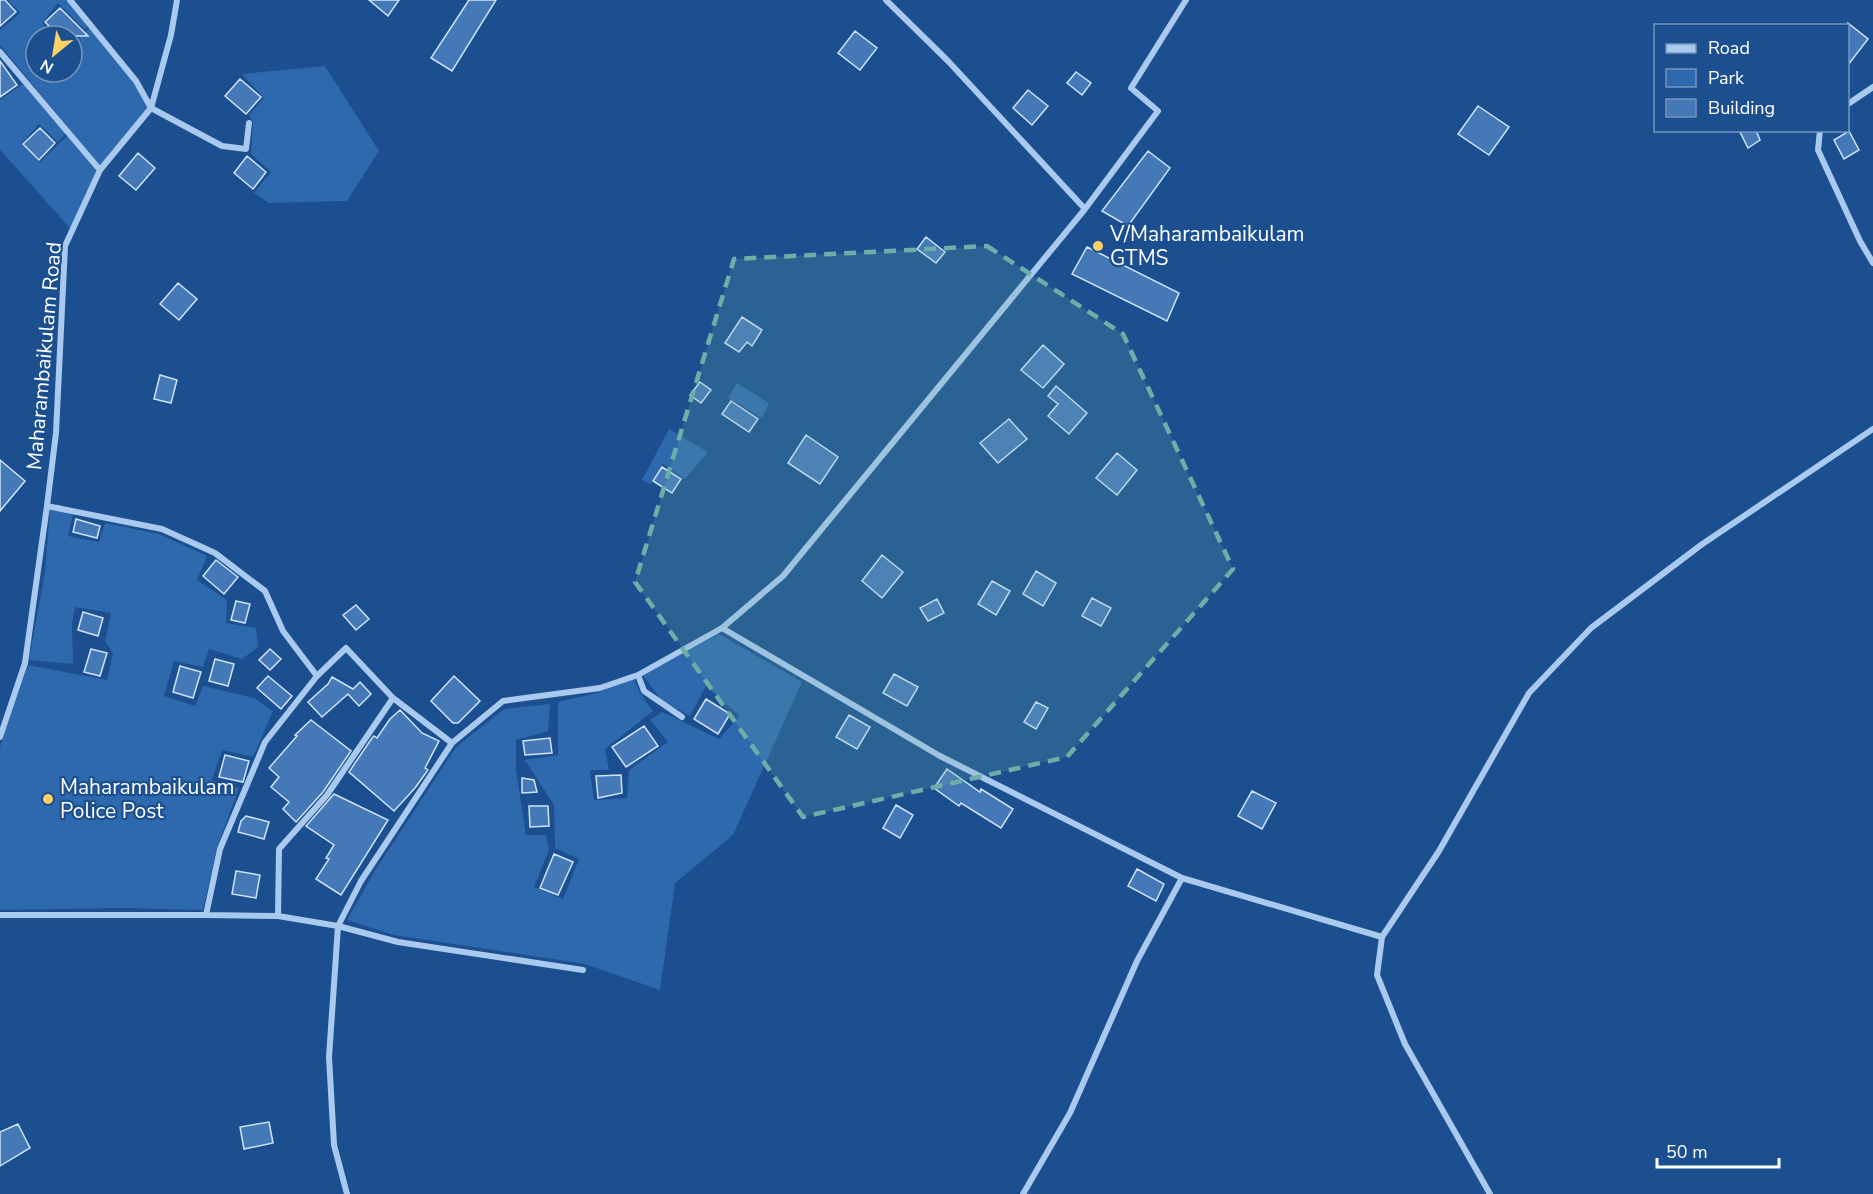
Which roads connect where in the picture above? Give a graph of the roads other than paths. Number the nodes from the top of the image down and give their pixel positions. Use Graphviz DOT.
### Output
graph roads {
  1 [pos="70,0"];
  2 [pos="177,0"];
  3 [pos="886,0"];
  4 [pos="1186,0"];
  5 [pos="0,52"];
  6 [pos="1873,87"];
  7 [pos="1849,103"];
  8 [pos="151,108"];
  9 [pos="249,123"];
  10 [pos="1820,132"];
  11 [pos="99,170"];
  12 [pos="1085,209"];
  13 [pos="1873,263"];
  14 [pos="1873,429"];
  15 [pos="47,506"];
  16 [pos="722,628"];
  17 [pos="638,675"];
  18 [pos="317,676"];
  19 [pos="393,698"];
  20 [pos="682,717"];
  21 [pos="0,737"];
  22 [pos="452,743"];
  23 [pos="1182,878"];
  24 [pos="0,915"];
  25 [pos="206,915"];
  26 [pos="278,916"];
  27 [pos="338,926"];
  28 [pos="1382,937"];
  29 [pos="583,970"];
  30 [pos="347,1194"];
  31 [pos="1023,1194"];
  32 [pos="1490,1194"];
  1 -- 8 [label="street"];
  2 -- 8 [label="street, Maharambaikulam Road"];
  3 -- 12 [label="street"];
  4 -- 12 [label="street"];
  5 -- 11 [label="street"];
  6 -- 7 [label="street"];
  8 -- 9 [label="street"];
  8 -- 11 [label="street, Maharambaikulam Road"];
  10 -- 13 [label="street"];
  11 -- 15 [label="street, Maharambaikulam Road"];
  12 -- 16 [label="street"];
  14 -- 28 [label="street"];
  15 -- 18 [label="street"];
  15 -- 21 [label="street, Maharambaikulam Road"];
  16 -- 17 [label="street"];
  16 -- 23 [label="street"];
  17 -- 20 [label="street"];
  17 -- 22 [label="street"];
  18 -- 19 [label="street"];
  18 -- 25 [label="street"];
  19 -- 22 [label="street"];
  19 -- 26 [label="street"];
  22 -- 27 [label="street"];
  23 -- 28 [label="street"];
  23 -- 31 [label="street"];
  24 -- 25 [label="street"];
  25 -- 26 [label="street"];
  26 -- 27 [label="street"];
  27 -- 29 [label="street"];
  27 -- 30 [label="street"];
  28 -- 32 [label="street"];
}
